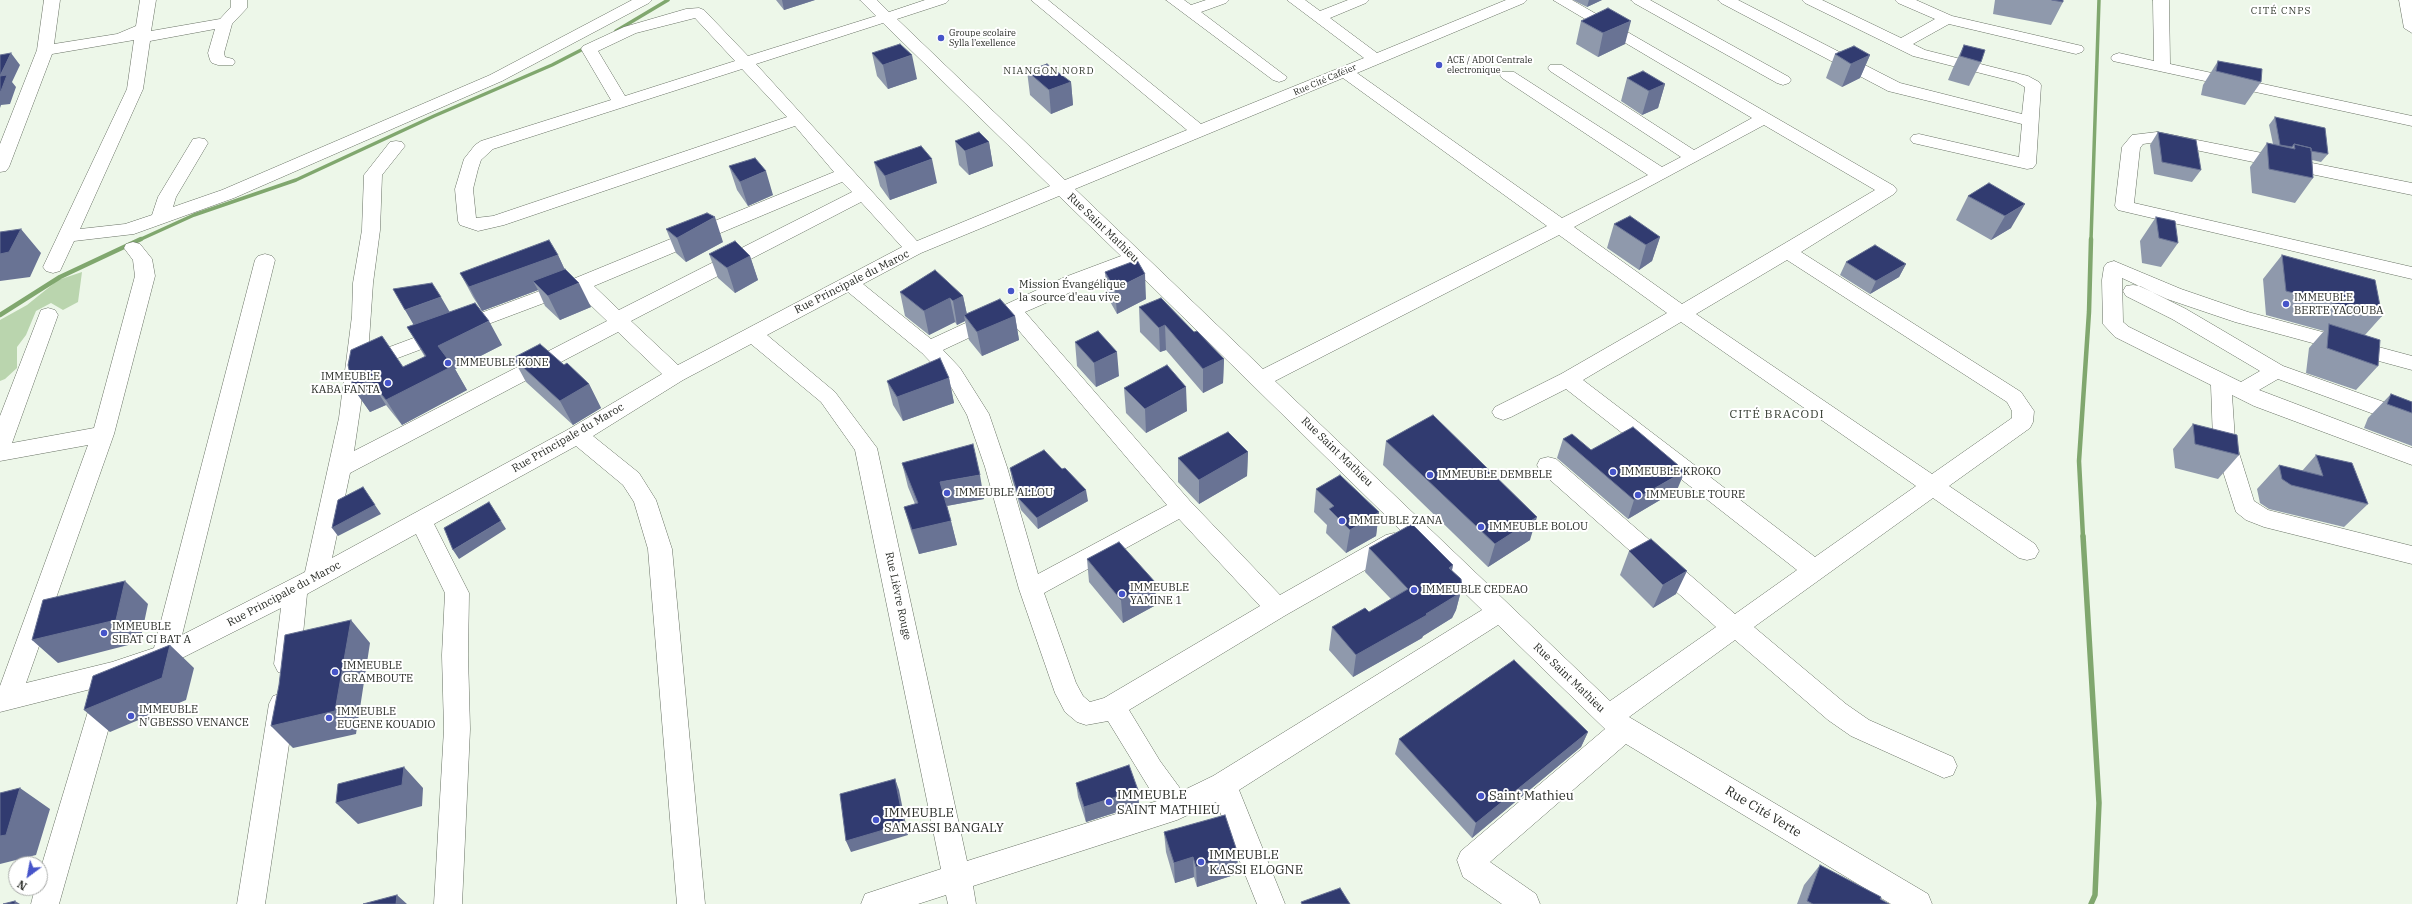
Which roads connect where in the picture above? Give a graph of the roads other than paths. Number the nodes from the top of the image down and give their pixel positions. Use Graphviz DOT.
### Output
graph roads {
  1 [pos="52,0"];
  2 [pos="148,0"];
  3 [pos="239,0"];
  4 [pos="644,0"];
  5 [pos="868,0"];
  6 [pos="940,0"];
  7 [pos="1039,0"];
  8 [pos="1174,0"];
  9 [pos="1221,0"];
  10 [pos="1295,0"];
  11 [pos="1361,0"];
  12 [pos="1519,0"];
  13 [pos="1560,0"];
  14 [pos="1639,0"];
  15 [pos="1726,0"];
  16 [pos="1810,0"];
  17 [pos="1903,0"];
  18 [pos="2161,0"];
  19 [pos="2407,0"];
  20 [pos="1189,11"];
  21 [pos="1319,17"];
  22 [pos="886,18"];
  23 [pos="1947,19"];
  24 [pos="225,23"];
  25 [pos="2412,24"];
  26 [pos="143,33"];
  27 [pos="1902,44"];
  28 [pos="2076,49"];
  29 [pos="45,50"];
  30 [pos="2119,58"];
  31 [pos="1375,59"];
  32 [pos="745,61"];
  33 [pos="226,62"];
  34 [pos="1556,68"];
  35 [pos="2162,68"];
  36 [pos="1344,71"];
  37 [pos="1508,75"];
  38 [pos="1278,77"];
  39 [pos="1783,80"];
  40 [pos="620,102"];
  41 [pos="1765,118"];
  42 [pos="798,119"];
  43 [pos="2030,121"];
  44 [pos="2412,121"];
  45 [pos="1200,132"];
  46 [pos="1919,139"];
  47 [pos="199,143"];
  48 [pos="396,146"];
  49 [pos="1693,157"];
  50 [pos="1132,160"];
  51 [pos="0,167"];
  52 [pos="845,174"];
  53 [pos="1661,175"];
  54 [pos="1063,189"];
  55 [pos="2412,189"];
  56 [pos="863,194"];
  57 [pos="160,218"];
  58 [pos="1563,226"];
  59 [pos="68,236"];
  60 [pos="133,248"];
  61 [pos="914,249"];
  62 [pos="1787,252"];
  63 [pos="1133,258"];
  64 [pos="265,260"];
  65 [pos="53,267"];
  66 [pos="2412,273"];
  67 [pos="2112,280"];
  68 [pos="849,282"];
  69 [pos="580,284"];
  70 [pos="1011,309"];
  71 [pos="1681,313"];
  72 [pos="48,315"];
  73 [pos="617,322"];
  74 [pos="752,334"];
  75 [pos="929,348"];
  76 [pos="2412,363"];
  77 [pos="356,367"];
  78 [pos="2276,371"];
  79 [pos="676,375"];
  80 [pos="1568,378"];
  81 [pos="1262,379"];
  82 [pos="2231,387"];
  83 [pos="1503,412"];
  84 [pos="2412,420"];
  85 [pos="103,434"];
  86 [pos="577,435"];
  87 [pos="0,445"];
  88 [pos="0,453"];
  89 [pos="2412,457"];
  90 [pos="1548,465"];
  91 [pos="340,468"];
  92 [pos="1933,487"];
  93 [pos="1182,507"];
  94 [pos="421,521"];
  95 [pos="1416,530"];
  96 [pos="2027,551"];
  97 [pos="2412,555"];
  98 [pos="1815,570"];
  99 [pos="306,583"];
  100 [pos="1031,589"];
  101 [pos="1277,608"];
  102 [pos="1500,611"];
  103 [pos="1735,627"];
  104 [pos="165,655"];
  105 [pos="112,673"];
  106 [pos="4,700"];
  107 [pos="1114,706"];
  108 [pos="1616,723"];
  109 [pos="1944,766"];
  110 [pos="1223,786"];
  111 [pos="1177,807"];
  112 [pos="959,891"];
  113 [pos="45,904"];
  114 [pos="251,904"];
  115 [pos="448,904"];
  116 [pos="691,904"];
  117 [pos="875,904"];
  118 [pos="1271,904"];
  119 [pos="1526,904"];
  120 [pos="1918,904"];
  1 -- 29 [label="street"];
  2 -- 26 [label="street"];
  3 -- 24 [label="street"];
  4 -- 57 [label="street"];
  5 -- 22 [label="street, Rue Saint Mathieu"];
  6 -- 22 [label="street"];
  7 -- 45 [label="street"];
  8 -- 20 [label="street"];
  9 -- 20 [label="street"];
  10 -- 21 [label="street"];
  11 -- 21 [label="street"];
  12 -- 31 [label="street, Rue Cité Caféier"];
  13 -- 41 [label="street"];
  14 -- 39 [label="street"];
  15 -- 43 [label="street"];
  16 -- 27 [label="street"];
  17 -- 23 [label="street"];
  18 -- 35 [label="street"];
  19 -- 25 [label="street"];
  20 -- 38 [label="street"];
  21 -- 31 [label="street"];
  22 -- 32 [label="street"];
  22 -- 54 [label="street, Rue Saint Mathieu"];
  23 -- 27 [label="street"];
  23 -- 28 [label="street"];
  24 -- 26 [label="street"];
  24 -- 33 [label="street"];
  26 -- 29 [label="street"];
  26 -- 59 [label="street"];
  27 -- 43 [label="street"];
  29 -- 51 [label="street"];
  30 -- 35 [label="street"];
  31 -- 36 [label="street, Rue Cité Caféier"];
  32 -- 40 [label="street"];
  32 -- 40 [label="street"];
  32 -- 42 [label="street"];
  34 -- 49 [label="street"];
  35 -- 44 [label="street"];
  36 -- 45 [label="street, Rue Cité Caféier"];
  36 -- 58 [label="street"];
  37 -- 53 [label="street"];
  40 -- 42 [label="street"];
  41 -- 49 [label="street"];
  41 -- 62 [label="street"];
  42 -- 52 [label="street"];
  43 -- 46 [label="street"];
  45 -- 50 [label="street, Rue Cité Caféier"];
  47 -- 57 [label="street"];
  48 -- 77 [label="street"];
  49 -- 53 [label="street"];
  50 -- 54 [label="street, Rue Principale du Maroc"];
  52 -- 56 [label="street"];
  52 -- 69 [label="street"];
  53 -- 58 [label="street"];
  54 -- 61 [label="street, Rue Principale du Maroc"];
  54 -- 63 [label="street, Rue Saint Mathieu"];
  55 -- 66 [label="street"];
  56 -- 61 [label="street"];
  56 -- 73 [label="street"];
  57 -- 59 [label="street"];
  58 -- 71 [label="street"];
  58 -- 81 [label="street"];
  59 -- 65 [label="street"];
  60 -- 85 [label="street"];
  61 -- 68 [label="street, Rue Principale du Maroc"];
  62 -- 71 [label="street"];
  62 -- 92 [label="street"];
  63 -- 70 [label="street"];
  63 -- 81 [label="street, Rue Saint Mathieu"];
  64 -- 104 [label="street"];
  67 -- 76 [label="street"];
  67 -- 78 [label="street"];
  67 -- 82 [label="street"];
  68 -- 74 [label="street, Rue Principale du Maroc"];
  68 -- 75 [label="street"];
  69 -- 73 [label="street"];
  69 -- 77 [label="street"];
  70 -- 75 [label="street"];
  70 -- 93 [label="street"];
  71 -- 80 [label="street"];
  71 -- 92 [label="street"];
  72 -- 87 [label="street"];
  73 -- 79 [label="street"];
  73 -- 91 [label="street"];
  74 -- 79 [label="street, Rue Principale du Maroc"];
  74 -- 112 [label="street, Rue Lièvre Rouge"];
  75 -- 100 [label="street"];
  77 -- 91 [label="street"];
  78 -- 82 [label="street"];
  78 -- 84 [label="street"];
  79 -- 86 [label="street, Rue Principale du Maroc"];
  80 -- 83 [label="street"];
  80 -- 98 [label="street"];
  81 -- 95 [label="street, Rue Saint Mathieu"];
  82 -- 89 [label="street"];
  82 -- 97 [label="street"];
  85 -- 88 [label="street"];
  85 -- 106 [label="street"];
  86 -- 94 [label="street, Rue Principale du Maroc"];
  86 -- 116 [label="street"];
  90 -- 103 [label="street"];
  91 -- 99 [label="street"];
  92 -- 96 [label="street"];
  92 -- 98 [label="street"];
  93 -- 100 [label="street"];
  93 -- 101 [label="street"];
  94 -- 99 [label="street, Rue Principale du Maroc"];
  94 -- 115 [label="street"];
  95 -- 101 [label="street"];
  95 -- 102 [label="street, Rue Saint Mathieu"];
  98 -- 103 [label="street"];
  99 -- 104 [label="street, Rue Principale du Maroc"];
  99 -- 114 [label="street"];
  100 -- 107 [label="street"];
  101 -- 107 [label="street"];
  102 -- 108 [label="street, Rue Saint Mathieu"];
  102 -- 110 [label="street"];
  103 -- 108 [label="street"];
  103 -- 109 [label="street"];
  104 -- 105 [label="street, Rue Principale du Maroc"];
  105 -- 106 [label="street, Rue Principale du Maroc"];
  105 -- 113 [label="street"];
  107 -- 111 [label="street"];
  108 -- 119 [label="street"];
  108 -- 120 [label="street, Rue Cité Verte"];
  110 -- 111 [label="street"];
  110 -- 118 [label="street"];
  111 -- 112 [label="street"];
  112 -- 117 [label="street"];
}
